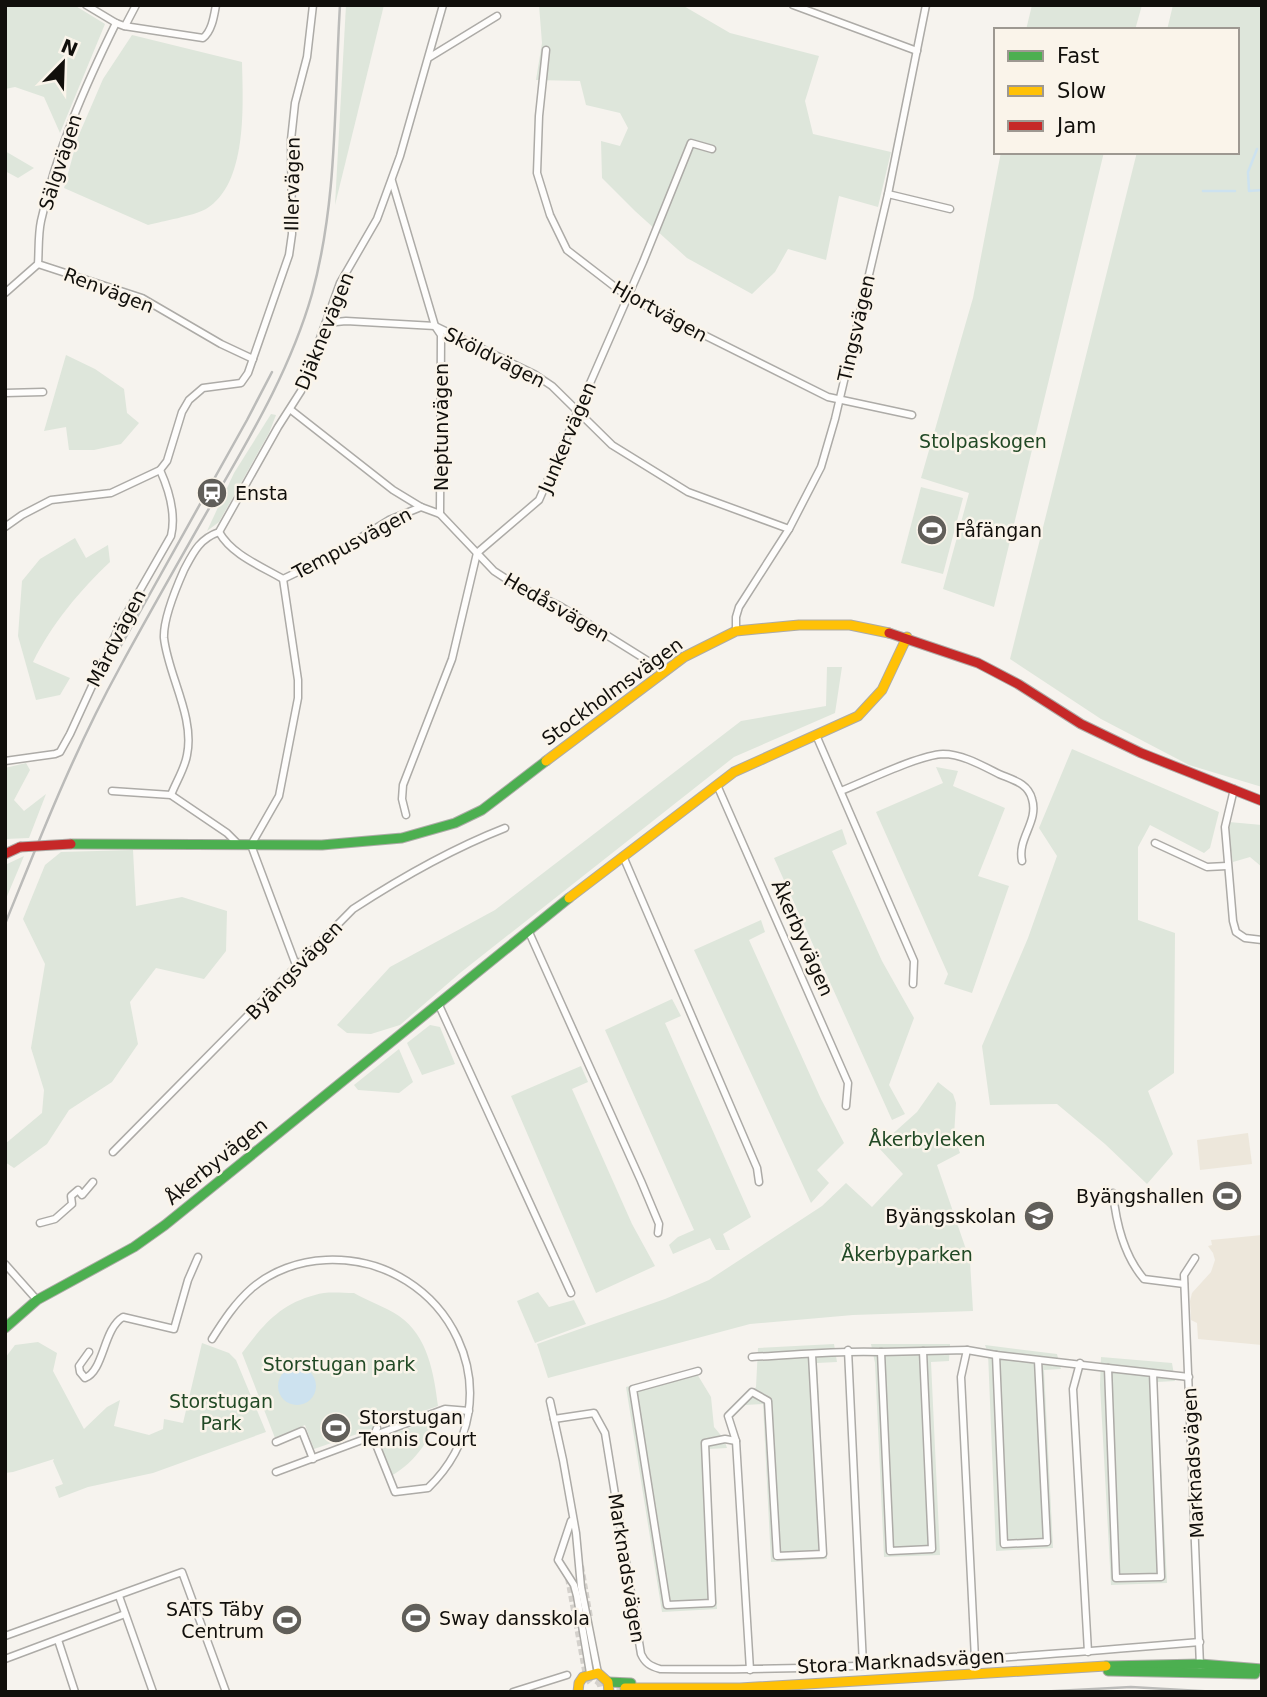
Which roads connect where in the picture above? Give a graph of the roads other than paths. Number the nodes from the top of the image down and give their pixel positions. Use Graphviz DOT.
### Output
graph roads {
  1 [pos="86,5"];
  2 [pos="136,5"];
  3 [pos="216,5"];
  4 [pos="313,5"];
  5 [pos="443,5"];
  6 [pos="793,5"];
  7 [pos="926,5"];
  8 [pos="497,16"];
  9 [pos="116,23"];
  10 [pos="125,26"];
  11 [pos="546,50"];
  12 [pos="917,51"];
  13 [pos="429,57"];
  14 [pos="712,149"];
  15 [pos="391,181"];
  16 [pos="888,194"];
  17 [pos="950,209"];
  18 [pos="38,264"];
  19 [pos="5,293"];
  20 [pos="628,297"];
  21 [pos="326,323"];
  22 [pos="435,326"];
  23 [pos="253,359"];
  24 [pos="43,392"];
  25 [pos="5,393"];
  26 [pos="839,400"];
  27 [pos="291,410"];
  28 [pos="577,411"];
  29 [pos="912,415"];
  30 [pos="160,470"];
  31 [pos="421,507"];
  32 [pos="440,514"];
  33 [pos="5,527"];
  34 [pos="789,529"];
  35 [pos="219,532"];
  36 [pos="477,553"];
  37 [pos="283,579"];
  38 [pos="736,631"];
  39 [pos="907,638"];
  40 [pos="664,671"];
  41 [pos="816,735"];
  42 [pos="5,761"];
  43 [pos="717,785"];
  44 [pos="1234,789"];
  45 [pos="112,791"];
  46 [pos="841,791"];
  47 [pos="171,795"];
  48 [pos="1262,801"];
  49 [pos="406,815"];
  50 [pos="505,828"];
  51 [pos="1155,843"];
  52 [pos="239,845"];
  53 [pos="251,845"];
  54 [pos="5,854"];
  55 [pos="623,856"];
  56 [pos="1022,861"];
  57 [pos="1227,866"];
  58 [pos="528,930"];
  59 [pos="1262,940"];
  60 [pos="296,965"];
  61 [pos="914,984"];
  62 [pos="438,1003"];
  63 [pos="846,1106"];
  64 [pos="113,1152"];
  65 [pos="93,1182"];
  66 [pos="759,1182"];
  67 [pos="1113,1193"];
  68 [pos="40,1223"];
  69 [pos="658,1233"];
  70 [pos="198,1257"];
  71 [pos="1195,1258"];
  72 [pos="5,1264"];
  73 [pos="1184,1284"];
  74 [pos="571,1293"];
  75 [pos="37,1300"];
  76 [pos="5,1328"];
  77 [pos="212,1339"];
  78 [pos="848,1350"];
  79 [pos="967,1350"];
  80 [pos="923,1351"];
  81 [pos="89,1352"];
  82 [pos="881,1352"];
  83 [pos="812,1355"];
  84 [pos="996,1355"];
  85 [pos="752,1357"];
  86 [pos="1038,1360"];
  87 [pos="1080,1363"];
  88 [pos="1108,1368"];
  89 [pos="698,1371"];
  90 [pos="1153,1373"];
  91 [pos="1189,1377"];
  92 [pos="550,1401"];
  93 [pos="468,1411"];
  94 [pos="554,1419"];
  95 [pos="377,1428"];
  96 [pos="373,1437"];
  97 [pos="736,1441"];
  98 [pos="276,1442"];
  99 [pos="313,1459"];
  100 [pos="276,1472"];
  101 [pos="572,1519"];
  102 [pos="562,1549"];
  103 [pos="579,1559"];
  104 [pos="119,1596"];
  105 [pos="125,1614"];
  106 [pos="5,1636"];
  107 [pos="58,1640"];
  108 [pos="1200,1642"];
  109 [pos="1088,1651"];
  110 [pos="975,1659"];
  111 [pos="5,1660"];
  112 [pos="863,1665"];
  113 [pos="1200,1669"];
  114 [pos="1262,1669"];
  115 [pos="750,1670"];
  116 [pos="594,1673"];
  117 [pos="567,1675"];
  118 [pos="1262,1675"];
  119 [pos="608,1687"];
  120 [pos="625,1688"];
  121 [pos="737,1690"];
  122 [pos="75,1692"];
  123 [pos="153,1692"];
  124 [pos="226,1692"];
  125 [pos="513,1692"];
  126 [pos="578,1692"];
  1 -- 9 [label="street"];
  2 -- 10 [label="street"];
  3 -- 10 [label="street"];
  4 -- 23 [label="street, Illervägen"];
  5 -- 13 [label="street, Djäknevägen"];
  6 -- 12 [label="street"];
  7 -- 12 [label="street, Tingsvägen"];
  8 -- 13 [label="street"];
  9 -- 10 [label="street"];
  9 -- 18 [label="street, Sälgvägen"];
  11 -- 20 [label="street, Hjortvägen"];
  12 -- 16 [label="street, Tingsvägen"];
  13 -- 15 [label="street, Djäknevägen"];
  14 -- 20 [label="street, Junkervägen"];
  15 -- 21 [label="street, Djäknevägen"];
  15 -- 22 [label="street, Neptunvägen"];
  16 -- 17 [label="street"];
  16 -- 26 [label="street, Tingsvägen"];
  18 -- 19 [label="street"];
  18 -- 23 [label="street, Renvägen"];
  20 -- 26 [label="street, Hjortvägen"];
  20 -- 28 [label="street, Junkervägen"];
  21 -- 22 [label="street, Sköldvägen"];
  21 -- 27 [label="street, Djäknevägen"];
  22 -- 28 [label="street, Sköldvägen"];
  22 -- 32 [label="street, Neptunvägen"];
  23 -- 30 [label="street, Illervägen"];
  24 -- 25 [label="street"];
  26 -- 29 [label="street, Hjortvägen"];
  26 -- 34 [label="street, Tingsvägen"];
  27 -- 31 [label="street, Hedåsvägen"];
  27 -- 35 [label="street, Djäknevägen"];
  28 -- 34 [label="street, Sköldvägen"];
  28 -- 36 [label="street, Junkervägen"];
  30 -- 33 [label="street"];
  30 -- 42 [label="street, Mårdvägen"];
  31 -- 32 [label="street, Hedåsvägen"];
  31 -- 37 [label="street, Tempusvägen"];
  32 -- 36 [label="street, Hedåsvägen"];
  34 -- 38 [label="street, Tingsvägen"];
  35 -- 37 [label="street"];
  35 -- 47 [label="street, Djäknevägen"];
  36 -- 40 [label="street, Hedåsvägen"];
  36 -- 49 [label="street"];
  37 -- 53 [label="street"];
  38 -- 39 [label="street, Stockholmsvägen"];
  38 -- 40 [label="street, Stockholmsvägen"];
  39 -- 41 [label="street, Åkerbyvägen"];
  39 -- 44 [label="street, Stockholmsvägen"];
  40 -- 53 [label="street, Stockholmsvägen"];
  41 -- 43 [label="street, Åkerbyvägen"];
  41 -- 46 [label="street"];
  43 -- 55 [label="street, Åkerbyvägen"];
  43 -- 63 [label="street, Åkerbyvägen"];
  44 -- 48 [label="street, Stockholmsvägen"];
  44 -- 57 [label="street"];
  45 -- 47 [label="street"];
  46 -- 56 [label="street"];
  46 -- 61 [label="street"];
  47 -- 52 [label="street"];
  50 -- 60 [label="street, Byängsvägen"];
  51 -- 57 [label="street"];
  52 -- 53 [label="street, Stockholmsvägen"];
  52 -- 54 [label="street, Stockholmsvägen, bridge"];
  53 -- 60 [label="street"];
  55 -- 58 [label="street, Åkerbyvägen"];
  55 -- 66 [label="street"];
  57 -- 59 [label="street"];
  58 -- 62 [label="street, Åkerbyvägen"];
  58 -- 69 [label="street"];
  60 -- 64 [label="street, Byängsvägen"];
  62 -- 74 [label="street"];
  62 -- 75 [label="street, Åkerbyvägen"];
  65 -- 68 [label="street"];
  67 -- 73 [label="street"];
  70 -- 81 [label="street"];
  71 -- 73 [label="street, Marknadsvägen"];
  72 -- 75 [label="street"];
  73 -- 91 [label="street, Marknadsvägen"];
  75 -- 76 [label="street, Åkerbyvägen"];
  77 -- 93 [label="street"];
  78 -- 82 [label="street"];
  78 -- 83 [label="street"];
  78 -- 112 [label="street"];
  79 -- 80 [label="street"];
  79 -- 84 [label="street"];
  79 -- 110 [label="street"];
  80 -- 82 [label="street"];
  80 -- 82 [label="street"];
  83 -- 85 [label="street"];
  83 -- 97 [label="street"];
  84 -- 86 [label="street"];
  84 -- 86 [label="street"];
  86 -- 87 [label="street"];
  87 -- 88 [label="street"];
  87 -- 109 [label="street"];
  88 -- 90 [label="street"];
  88 -- 90 [label="street"];
  89 -- 97 [label="street"];
  90 -- 91 [label="street"];
  91 -- 108 [label="street, Marknadsvägen"];
  92 -- 94 [label="street"];
  93 -- 96 [label="street"];
  93 -- 96 [label="street"];
  94 -- 101 [label="street"];
  94 -- 115 [label="street, Marknadsvägen"];
  95 -- 96 [label="street"];
  96 -- 99 [label="street"];
  97 -- 115 [label="street"];
  98 -- 99 [label="street"];
  99 -- 100 [label="street"];
  101 -- 102 [label="street"];
  101 -- 103 [label="street"];
  102 -- 103 [label="street"];
  102 -- 116 [label="street"];
  103 -- 116 [label="street"];
  104 -- 105 [label="street"];
  104 -- 106 [label="street"];
  104 -- 124 [label="street"];
  105 -- 107 [label="street"];
  105 -- 123 [label="street"];
  107 -- 111 [label="street"];
  107 -- 122 [label="street"];
  108 -- 109 [label="street, Marknadsvägen"];
  108 -- 113 [label="street, Marknadsvägen"];
  109 -- 110 [label="street, Marknadsvägen"];
  110 -- 112 [label="street, Marknadsvägen"];
  112 -- 115 [label="street, Marknadsvägen"];
  113 -- 114 [label="street, Stora Marknadsvägen"];
  113 -- 118 [label="street, Stora Marknadsvägen"];
  113 -- 121 [label="street, Stora Marknadsvägen"];
  116 -- 119 [label="street"];
  116 -- 126 [label="street"];
  117 -- 125 [label="street"];
  119 -- 121 [label="street, Stora Marknadsvägen"];
  120 -- 121 [label="street, Stora Marknadsvägen"];
}
